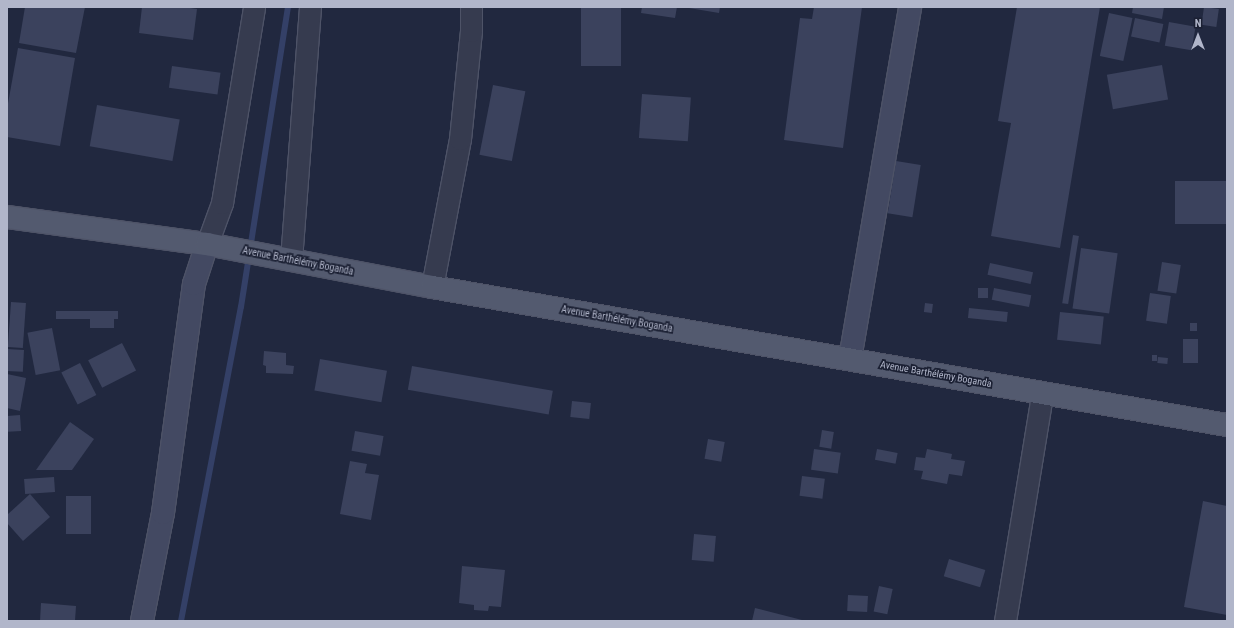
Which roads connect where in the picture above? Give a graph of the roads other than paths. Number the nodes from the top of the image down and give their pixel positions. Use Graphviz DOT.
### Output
graph roads {
  1 [pos="254,7"];
  2 [pos="310,7"];
  3 [pos="471,7"];
  4 [pos="910,7"];
  5 [pos="7,217"];
  6 [pos="207,244"];
  7 [pos="282,258"];
  8 [pos="432,288"];
  9 [pos="850,359"];
  10 [pos="1042,394"];
  11 [pos="1227,425"];
  12 [pos="142,621"];
  13 [pos="1006,621"];
  1 -- 6 [label="street"];
  2 -- 7 [label="street"];
  3 -- 8 [label="street"];
  4 -- 9 [label="street"];
  5 -- 6 [label="main road, Avenue Barthélémy Boganda"];
  6 -- 7 [label="main road, Avenue Barthélémy Boganda"];
  6 -- 12 [label="street"];
  7 -- 8 [label="main road, Avenue Barthélémy Boganda"];
  8 -- 9 [label="main road, Avenue Barthélémy Boganda"];
  9 -- 10 [label="main road, Avenue Barthélémy Boganda"];
  10 -- 11 [label="main road, Avenue Barthélémy Boganda"];
  10 -- 13 [label="street"];
}
